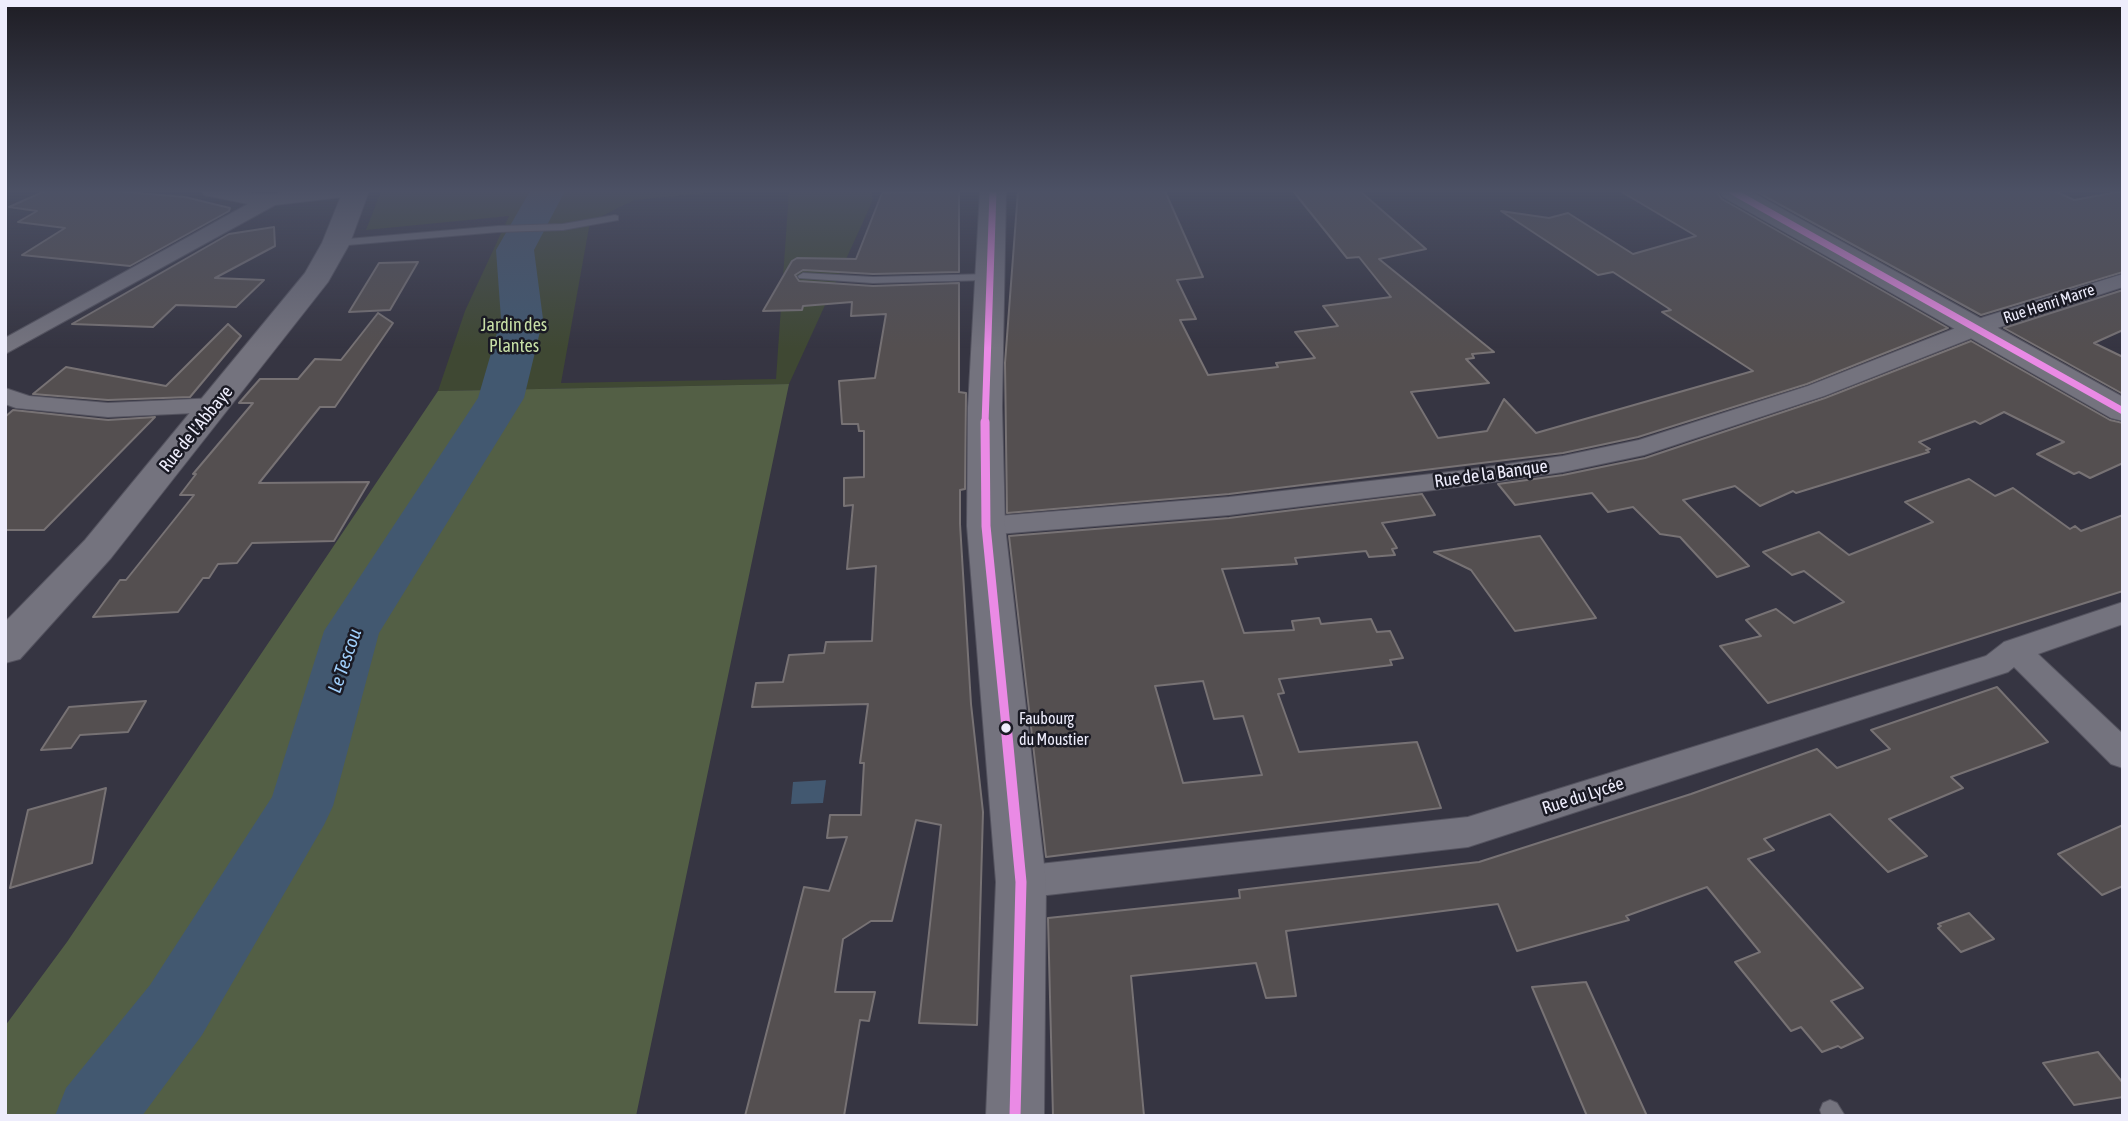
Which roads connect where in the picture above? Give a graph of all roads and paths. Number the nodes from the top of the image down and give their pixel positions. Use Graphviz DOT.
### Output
graph roads {
  1 [pos="192,243"];
  2 [pos="336,243"];
  3 [pos="990,243"];
  4 [pos="1826,243"];
  5 [pos="803,276"];
  6 [pos="988,277"];
  7 [pos="2123,280"];
  8 [pos="1977,328"];
  9 [pos="5,347"];
  10 [pos="5,395"];
  11 [pos="216,405"];
  12 [pos="2123,411"];
  13 [pos="986,526"];
  14 [pos="2123,613"];
  15 [pos="5,648"];
  16 [pos="2015,650"];
  17 [pos="2123,755"];
  18 [pos="1021,882"];
  19 [pos="1015,1116"];
  1 -- 9 [label="street"];
  2 -- 11 [label="main road, Rue de l'Abbaye"];
  3 -- 6 [label="main road"];
  4 -- 8 [label="main road"];
  5 -- 6 [label="lane"];
  6 -- 13 [label="main road"];
  7 -- 8 [label="street, Rue Henri Marre"];
  8 -- 12 [label="main road"];
  8 -- 13 [label="street, Rue de la Banque"];
  10 -- 11 [label="street"];
  11 -- 15 [label="main road, Rue de l'Abbaye"];
  13 -- 18 [label="main road"];
  14 -- 16 [label="street, Rue du Lycée"];
  16 -- 17 [label="street"];
  16 -- 18 [label="street, Rue du Lycée"];
  18 -- 19 [label="main road"];
}
